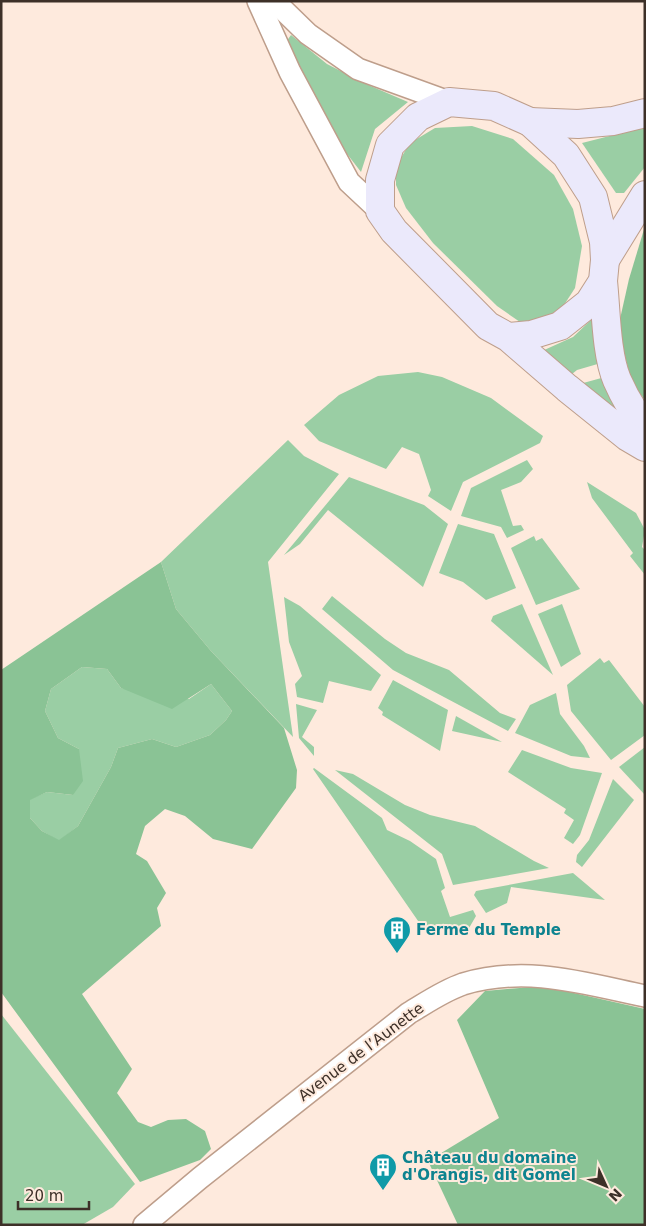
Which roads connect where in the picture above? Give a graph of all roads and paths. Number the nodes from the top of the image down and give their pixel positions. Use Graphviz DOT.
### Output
graph roads {
  1 [pos="258,1"];
  2 [pos="274,1"];
  3 [pos="450,102"];
  4 [pos="645,113"];
  5 [pos="530,122"];
  6 [pos="645,195"];
  7 [pos="380,211"];
  8 [pos="604,270"];
  9 [pos="508,337"];
  10 [pos="645,427"];
  11 [pos="645,447"];
  12 [pos="645,996"];
  13 [pos="144,1225"];
  1 -- 7 [label="street"];
  2 -- 3 [label="street"];
  3 -- 5 [label="main road"];
  3 -- 7 [label="main road"];
  4 -- 5 [label="main road"];
  5 -- 8 [label="main road"];
  6 -- 8 [label="main road"];
  7 -- 9 [label="main road"];
  8 -- 9 [label="main road"];
  8 -- 10 [label="main road"];
  9 -- 11 [label="main road"];
  12 -- 13 [label="street, Avenue de l’Aunette"];
}
